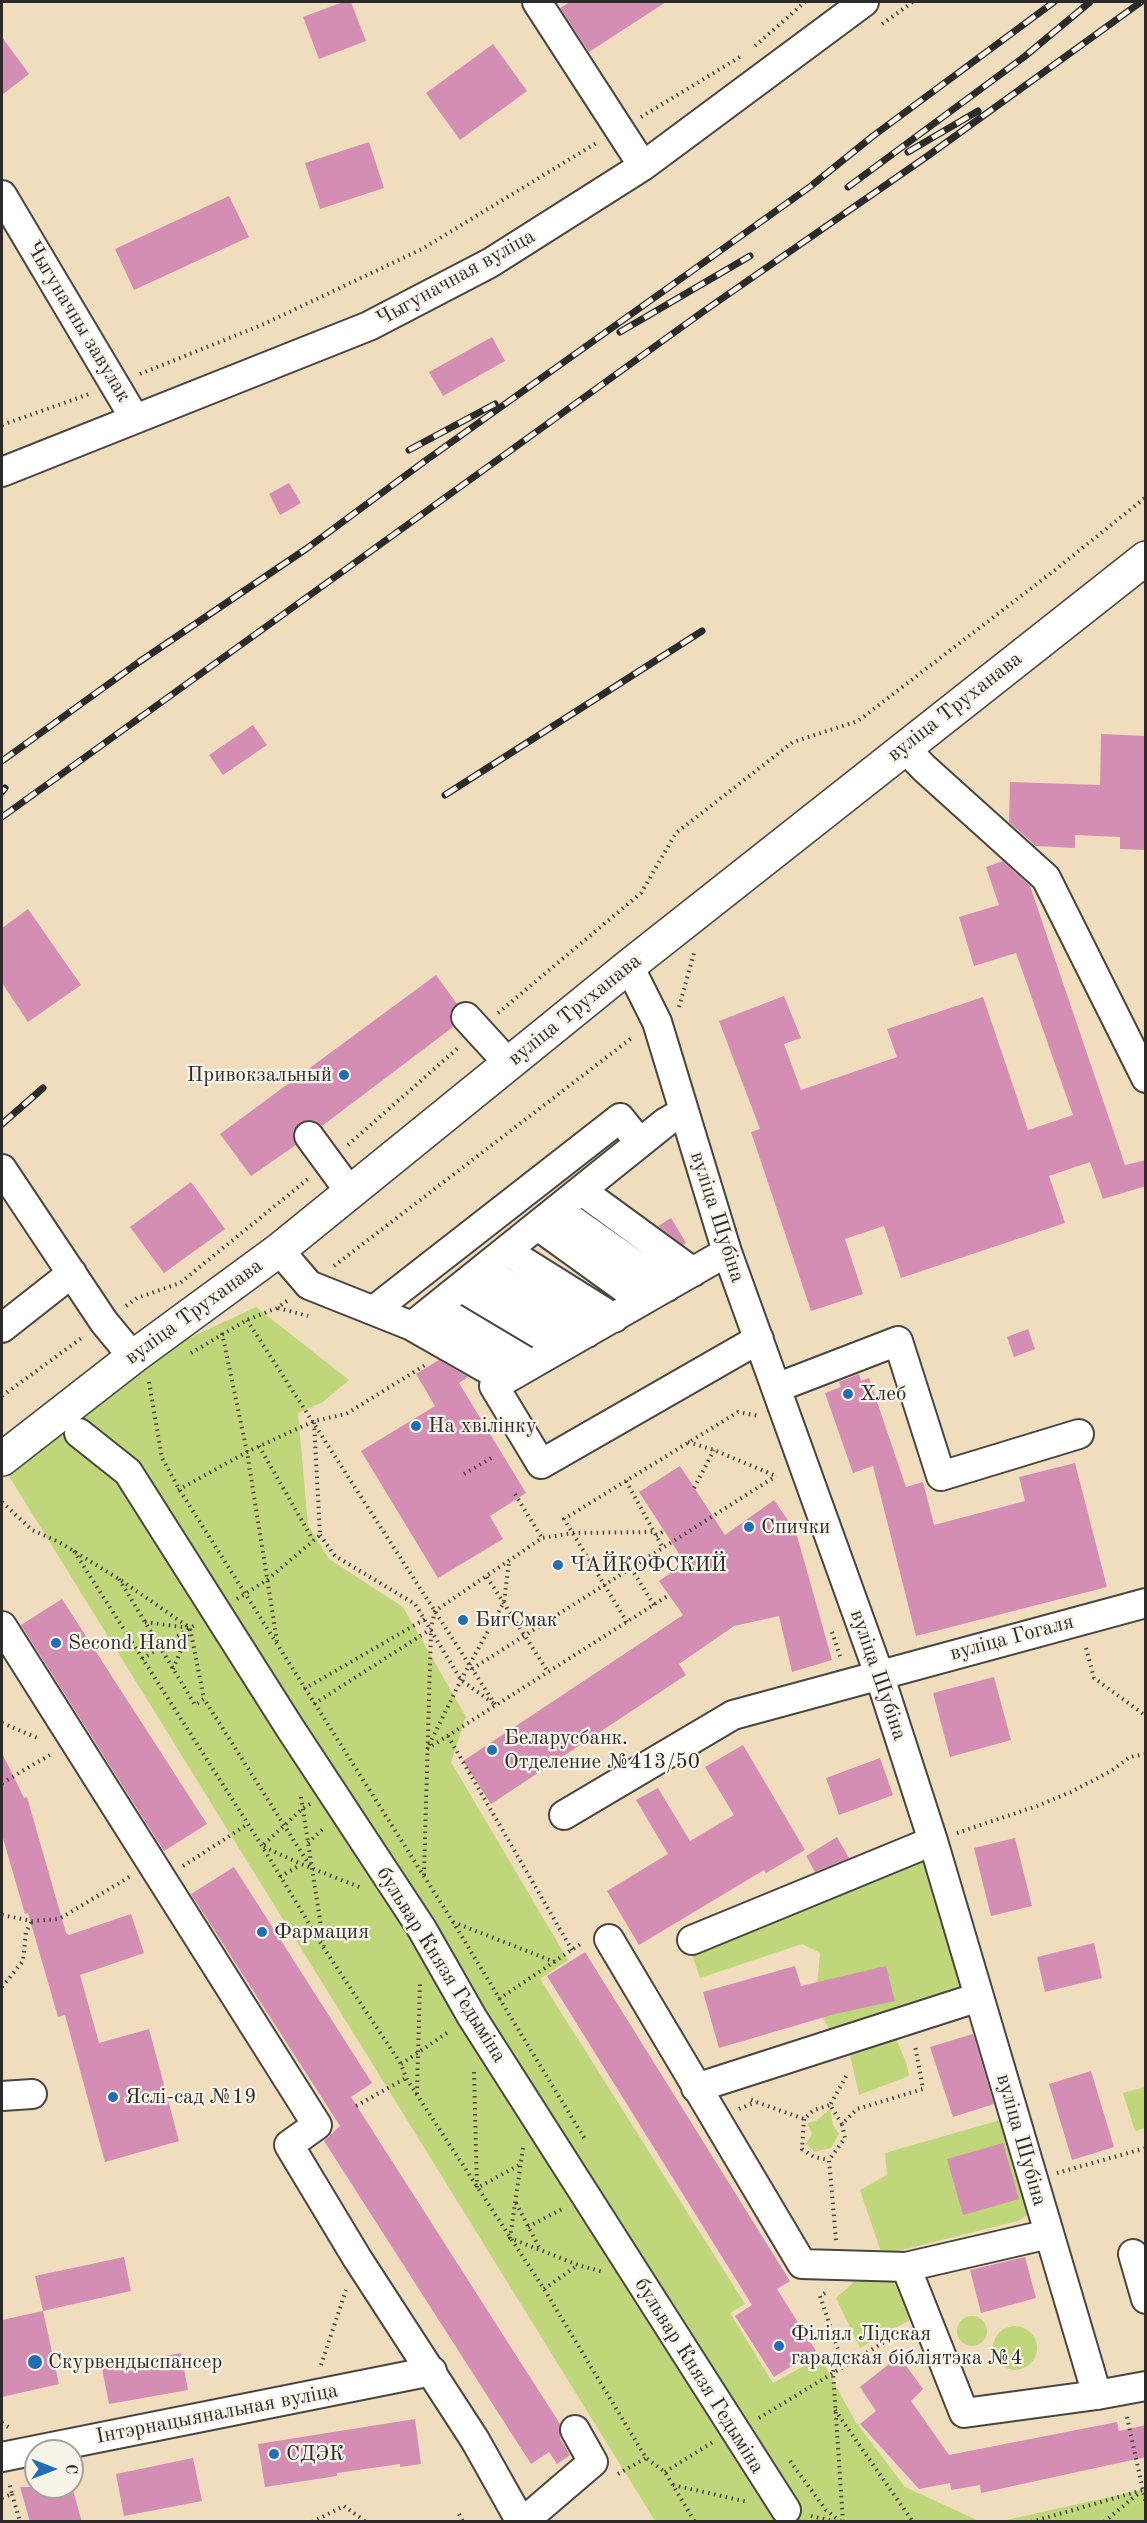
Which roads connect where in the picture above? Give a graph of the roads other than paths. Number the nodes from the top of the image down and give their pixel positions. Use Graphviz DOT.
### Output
graph roads {
  1 [pos="537,2"];
  2 [pos="864,2"];
  3 [pos="643,166"];
  4 [pos="2,195"];
  5 [pos="135,419"];
  6 [pos="2,472"];
  7 [pos="1146,558"];
  8 [pos="904,747"];
  9 [pos="629,966"];
  10 [pos="472,1023"];
  11 [pos="509,1064"];
  12 [pos="1146,1078"];
  13 [pos="683,1112"];
  14 [pos="309,1136"];
  15 [pos="640,1143"];
  16 [pos="2,1169"];
  17 [pos="582,1191"];
  18 [pos="350,1192"];
  19 [pos="548,1218"];
  20 [pos="279,1250"];
  21 [pos="507,1251"];
  22 [pos="727,1252"];
  23 [pos="484,1270"];
  24 [pos="693,1272"];
  25 [pos="72,1273"];
  26 [pos="667,1287"];
  27 [pos="462,1288"];
  28 [pos="642,1301"];
  29 [pos="436,1308"];
  30 [pos="374,1311"];
  31 [pos="614,1318"];
  32 [pos="412,1326"];
  33 [pos="2,1328"];
  34 [pos="587,1333"];
  35 [pos="759,1339"];
  36 [pos="561,1347"];
  37 [pos="531,1364"];
  38 [pos="141,1369"];
  39 [pos="505,1379"];
  40 [pos="776,1388"];
  41 [pos="79,1433"];
  42 [pos="1079,1434"];
  43 [pos="2,1460"];
  44 [pos="1145,1604"];
  45 [pos="2,1626"];
  46 [pos="879,1674"];
  47 [pos="564,1815"];
  48 [pos="933,1841"];
  49 [pos="599,1939"];
  50 [pos="692,1940"];
  51 [pos="979,1997"];
  52 [pos="707,2085"];
  53 [pos="32,2094"];
  54 [pos="2,2096"];
  55 [pos="1049,2234"];
  56 [pos="1133,2254"];
  57 [pos="906,2267"];
  58 [pos="1146,2299"];
  59 [pos="432,2371"];
  60 [pos="1146,2386"];
  61 [pos="1097,2395"];
  62 [pos="574,2430"];
  63 [pos="2,2457"];
  64 [pos="786,2510"];
  65 [pos="522,2522"];
  1 -- 3 [label="street"];
  2 -- 3 [label="street, Чыгуначная вуліца"];
  3 -- 5 [label="street, Чыгуначная вуліца"];
  4 -- 5 [label="street, Чыгуначны завулак"];
  5 -- 6 [label="street, Чыгуначная вуліца"];
  7 -- 8 [label="main road, вуліца Труханава"];
  8 -- 9 [label="main road, вуліца Труханава"];
  8 -- 12 [label="street"];
  9 -- 11 [label="main road, вуліца Труханава"];
  9 -- 13 [label="street, вуліца Шубіна"];
  10 -- 11 [label="street"];
  11 -- 18 [label="main road, вуліца Труханава"];
  13 -- 15 [label="street"];
  13 -- 22 [label="street, вуліца Шубіна"];
  14 -- 18 [label="street"];
  15 -- 17 [label="street"];
  15 -- 30 [label="street"];
  16 -- 25 [label="street"];
  17 -- 19 [label="street"];
  17 -- 24 [label="street"];
  18 -- 20 [label="main road, вуліца Труханава"];
  19 -- 21 [label="street"];
  19 -- 26 [label="street"];
  19 -- 28 [label="street"];
  20 -- 30 [label="street"];
  20 -- 38 [label="main road, вуліца Труханава"];
  21 -- 23 [label="street"];
  21 -- 31 [label="street"];
  22 -- 24 [label="street"];
  22 -- 35 [label="street, вуліца Шубіна"];
  23 -- 27 [label="street"];
  23 -- 34 [label="street"];
  24 -- 26 [label="street"];
  25 -- 33 [label="street"];
  25 -- 38 [label="street"];
  26 -- 28 [label="street"];
  27 -- 29 [label="street"];
  27 -- 36 [label="street"];
  28 -- 31 [label="street"];
  29 -- 32 [label="street"];
  29 -- 37 [label="street"];
  30 -- 32 [label="street"];
  31 -- 34 [label="street"];
  32 -- 39 [label="street"];
  34 -- 36 [label="street"];
  35 -- 39 [label="street"];
  35 -- 40 [label="street, вуліца Шубіна"];
  36 -- 37 [label="street"];
  37 -- 39 [label="street"];
  38 -- 43 [label="main road, вуліца Труханава"];
  40 -- 42 [label="street"];
  40 -- 46 [label="street, вуліца Шубіна"];
  41 -- 64 [label="street, бульвар Князя Гедыміна"];
  44 -- 46 [label="street, вуліца Гогаля"];
  45 -- 59 [label="street"];
  46 -- 47 [label="street, вуліца Гогаля"];
  46 -- 48 [label="street, вуліца Шубіна"];
  48 -- 50 [label="street"];
  48 -- 51 [label="street, вуліца Шубіна"];
  49 -- 52 [label="street"];
  51 -- 52 [label="street"];
  51 -- 55 [label="street, вуліца Шубіна"];
  52 -- 57 [label="street"];
  53 -- 54 [label="street"];
  55 -- 57 [label="street"];
  55 -- 61 [label="street, вуліца Шубіна"];
  56 -- 58 [label="street"];
  57 -- 61 [label="street"];
  59 -- 63 [label="street, Інтэрнацыянальная вуліца"];
  59 -- 65 [label="street"];
  60 -- 61 [label="street"];
  62 -- 65 [label="street"];
}
